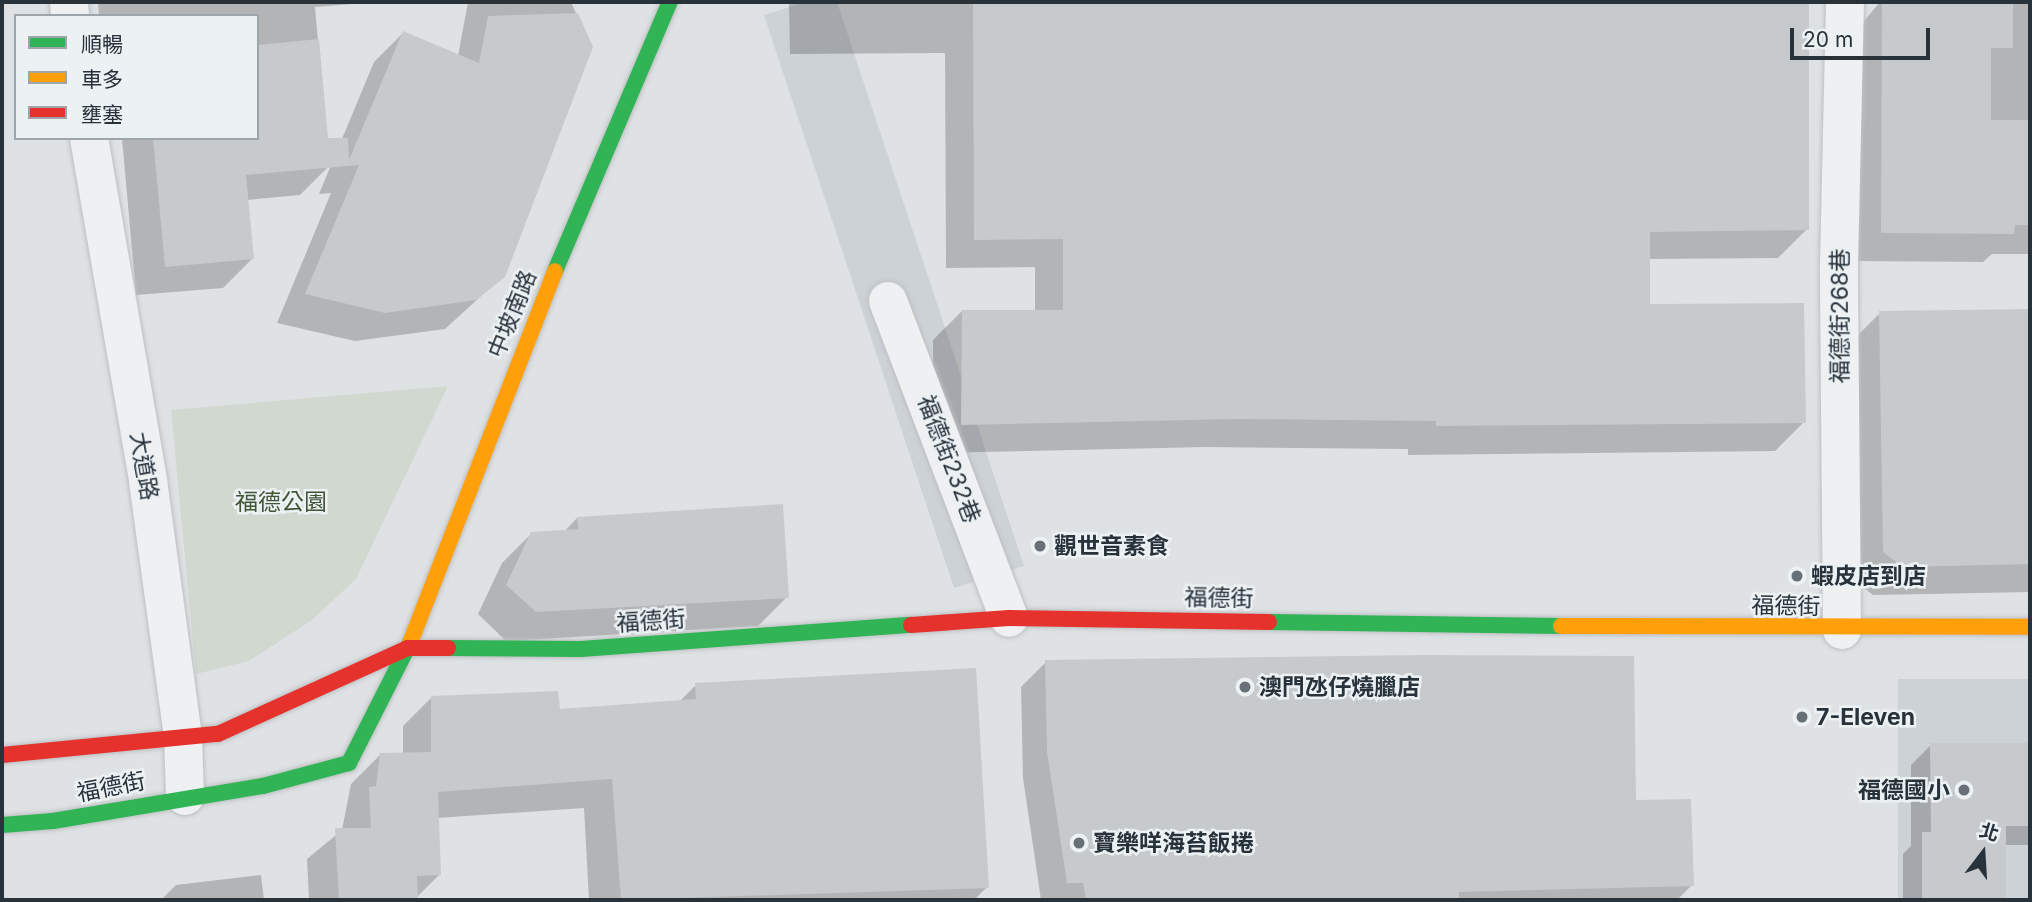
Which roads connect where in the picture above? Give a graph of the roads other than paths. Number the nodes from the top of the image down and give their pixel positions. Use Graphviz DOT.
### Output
graph roads {
  1 [pos="670,2"];
  2 [pos="1845,2"];
  3 [pos="89,140"];
  4 [pos="888,301"];
  5 [pos="1009,618"];
  6 [pos="2030,627"];
  7 [pos="1842,630"];
  8 [pos="408,648"];
  9 [pos="183,738"];
  10 [pos="2,755"];
  11 [pos="185,796"];
  12 [pos="2,825"];
  1 -- 8 [label="street, 中坡南路"];
  2 -- 7 [label="street, 福德街268巷"];
  3 -- 9 [label="street, 大道路"];
  4 -- 5 [label="street, 福德街232巷"];
  5 -- 7 [label="street, 福德街"];
  5 -- 8 [label="street, 福德街"];
  6 -- 7 [label="street, 福德街"];
  8 -- 9 [label="street, 福德街"];
  8 -- 11 [label="street, 福德街"];
  9 -- 10 [label="street, 福德街"];
  9 -- 11 [label="street, 大道路"];
  11 -- 12 [label="street, 福德街"];
}
